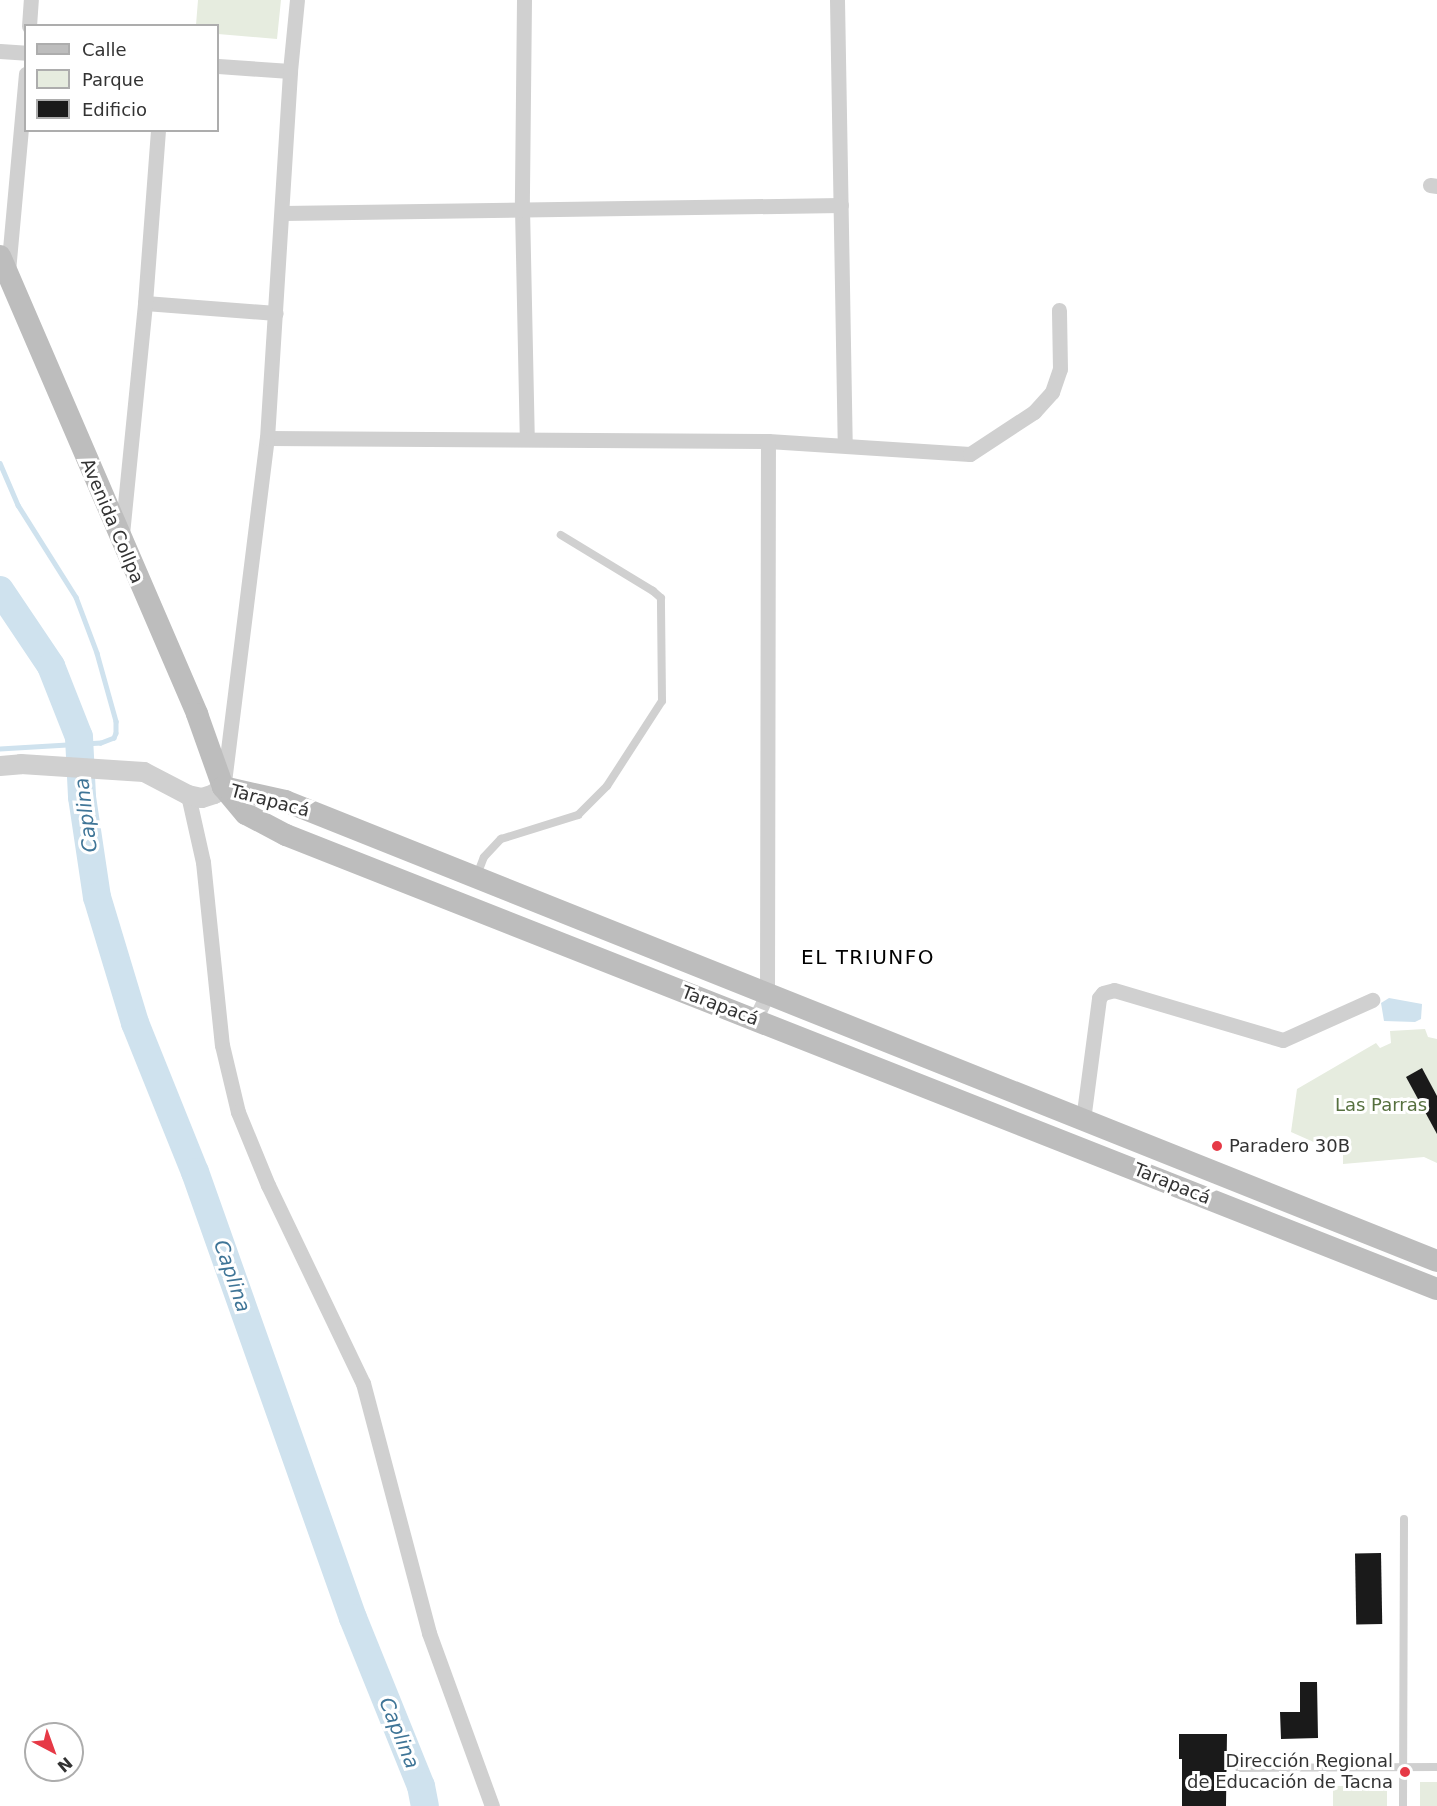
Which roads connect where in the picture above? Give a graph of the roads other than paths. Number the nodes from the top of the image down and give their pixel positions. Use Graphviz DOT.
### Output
graph roads {
  1 [pos="31,0"];
  2 [pos="297,0"];
  3 [pos="524,0"];
  4 [pos="837,0"];
  5 [pos="29,24"];
  6 [pos="0,51"];
  7 [pos="24,53"];
  8 [pos="219,66"];
  9 [pos="290,71"];
  10 [pos="24,91"];
  11 [pos="158,132"];
  12 [pos="841,205"];
  13 [pos="522,208"];
  14 [pos="283,213"];
  15 [pos="4,265"];
  16 [pos="145,303"];
  17 [pos="1059,310"];
  18 [pos="276,313"];
  19 [pos="267,438"];
  20 [pos="527,439"];
  21 [pos="768,441"];
  22 [pos="845,444"];
  23 [pos="561,535"];
  24 [pos="121,543"];
  25 [pos="0,766"];
  26 [pos="223,787"];
  27 [pos="188,795"];
  28 [pos="476,877"];
  29 [pos="465,906"];
  30 [pos="767,994"];
  31 [pos="1372,1000"];
  32 [pos="755,1020"];
  33 [pos="923,1056"];
  34 [pos="914,1082"];
  35 [pos="1056,1110"];
  36 [pos="1083,1120"];
  37 [pos="1047,1134"];
  38 [pos="1232,1180"];
  39 [pos="1222,1204"];
  40 [pos="1437,1261"];
  41 [pos="1437,1289"];
  42 [pos="1404,1519"];
  43 [pos="1403,1767"];
  44 [pos="1437,1767"];
  45 [pos="1239,1768"];
  46 [pos="492,1806"];
  47 [pos="1403,1806"];
  1 -- 5 [label="street"];
  2 -- 9 [label="street"];
  3 -- 13 [label="street"];
  4 -- 12 [label="street"];
  6 -- 7 [label="street"];
  8 -- 9 [label="street"];
  9 -- 14 [label="street"];
  10 -- 15 [label="street"];
  11 -- 16 [label="street"];
  12 -- 13 [label="street"];
  12 -- 22 [label="street"];
  13 -- 14 [label="street"];
  13 -- 20 [label="street"];
  14 -- 18 [label="street"];
  15 -- 24 [label="main road, Avenida Collpa"];
  16 -- 18 [label="street"];
  16 -- 24 [label="street"];
  17 -- 22 [label="street"];
  18 -- 19 [label="street"];
  19 -- 20 [label="street"];
  19 -- 26 [label="street"];
  20 -- 21 [label="street"];
  21 -- 22 [label="street"];
  21 -- 30 [label="street"];
  23 -- 28 [label="lane"];
  24 -- 26 [label="main road, Avenida Collpa"];
  25 -- 27 [label="street"];
  26 -- 27 [label="street"];
  26 -- 28 [label="main road, Tarapacá"];
  26 -- 29 [label="main road, Tarapacá"];
  27 -- 46 [label="street"];
  28 -- 29 [label="main road"];
  28 -- 30 [label="main road, Tarapacá"];
  29 -- 32 [label="main road, Tarapacá"];
  30 -- 32 [label="street"];
  30 -- 33 [label="main road, Tarapacá"];
  31 -- 36 [label="street"];
  32 -- 34 [label="main road, Tarapacá"];
  33 -- 34 [label="main road"];
  33 -- 35 [label="main road, Tarapacá"];
  34 -- 37 [label="main road, Tarapacá"];
  35 -- 36 [label="main road, Tarapacá"];
  35 -- 37 [label="main road"];
  36 -- 38 [label="main road, Tarapacá"];
  37 -- 39 [label="main road, Tarapacá"];
  38 -- 39 [label="main road"];
  38 -- 40 [label="main road, Tarapacá"];
  39 -- 41 [label="main road, Tarapacá"];
  42 -- 43 [label="lane"];
  43 -- 44 [label="lane"];
  43 -- 45 [label="lane"];
  43 -- 47 [label="lane"];
}
